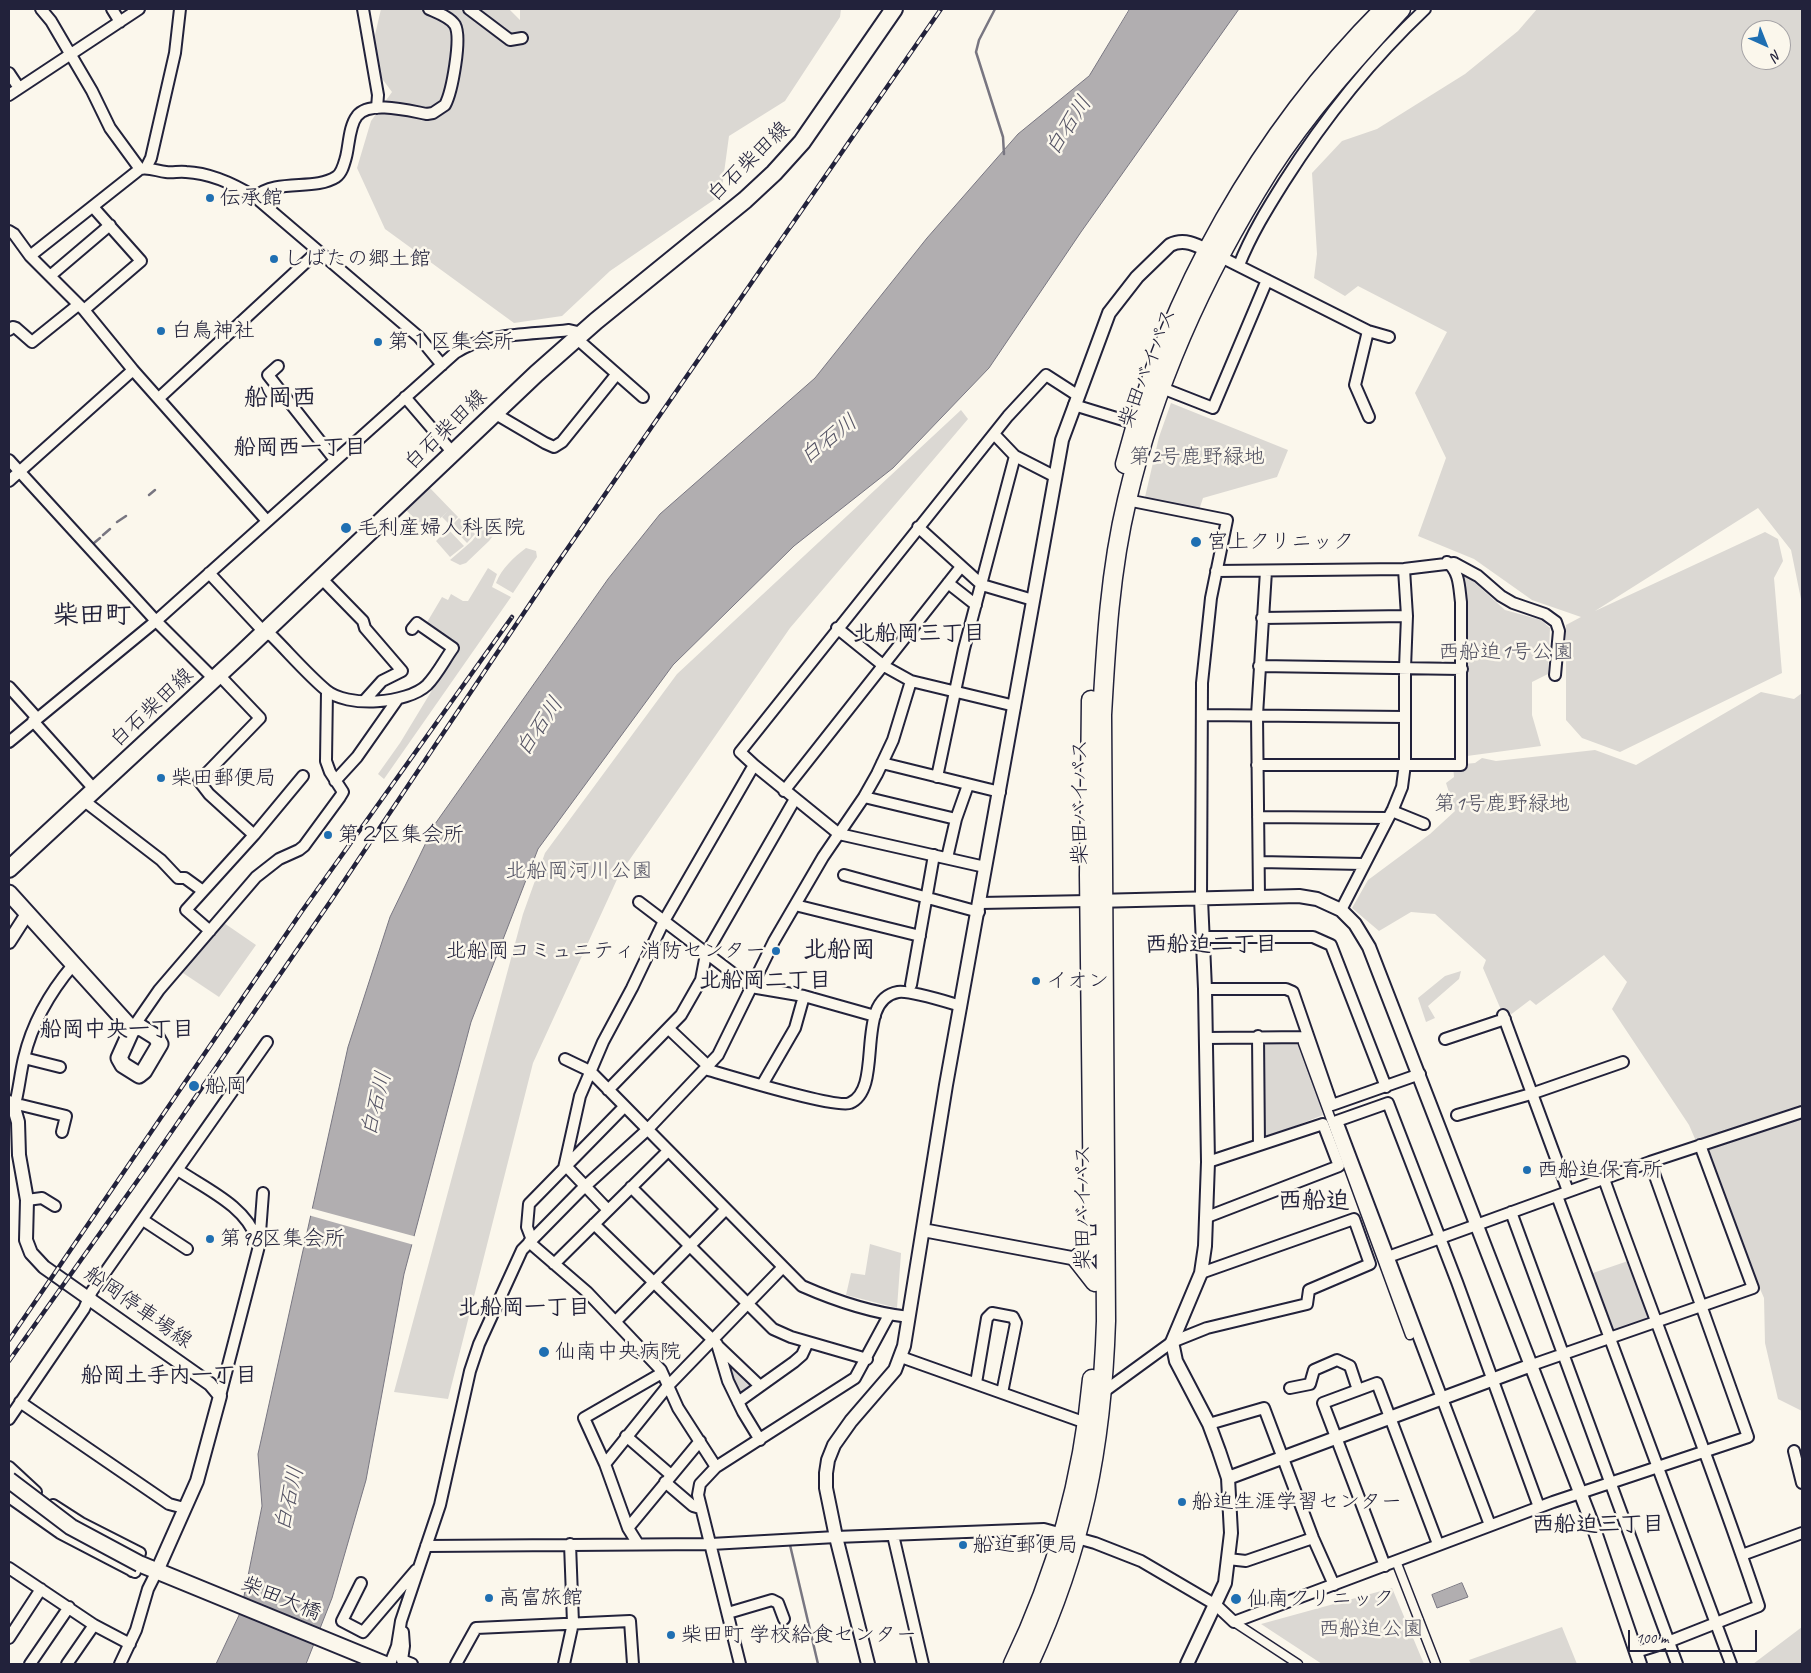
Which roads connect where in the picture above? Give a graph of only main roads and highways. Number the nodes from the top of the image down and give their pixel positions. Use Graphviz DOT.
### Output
graph roads {
  1 [pos="894,9"];
  2 [pos="1384,9"];
  3 [pos="1401,9"];
  4 [pos="1213,254"];
  5 [pos="9,868"];
  6 [pos="9,893"];
  7 [pos="1096,901"];
  8 [pos="132,1029"];
  9 [pos="1094,1244"];
  10 [pos="1095,1282"];
  11 [pos="9,1480"];
  12 [pos="1070,1536"];
  13 [pos="385,1664"];
  14 [pos="1013,1664"];
  15 [pos="1029,1664"];
  1 -- 5 [label="main road, 白石柴田線"];
  2 -- 4 [label="highway, 柴田バイパス"];
  3 -- 4 [label="highway, 柴田バイパス"];
  4 -- 7 [label="highway, 柴田バイパス"];
  4 -- 7 [label="highway, 柴田バイパス"];
  6 -- 8 [label="main road"];
  7 -- 9 [label="highway, 柴田バイパス"];
  7 -- 12 [label="highway, 柴田バイパス"];
  9 -- 10 [label="highway, 柴田バイパス"];
  9 -- 10 [label="highway"];
  10 -- 12 [label="highway, 柴田バイパス"];
  11 -- 13 [label="main road, 柴田大橋, bridge"];
  12 -- 14 [label="highway, 柴田バイパス"];
  12 -- 15 [label="highway, 柴田バイパス"];
}
